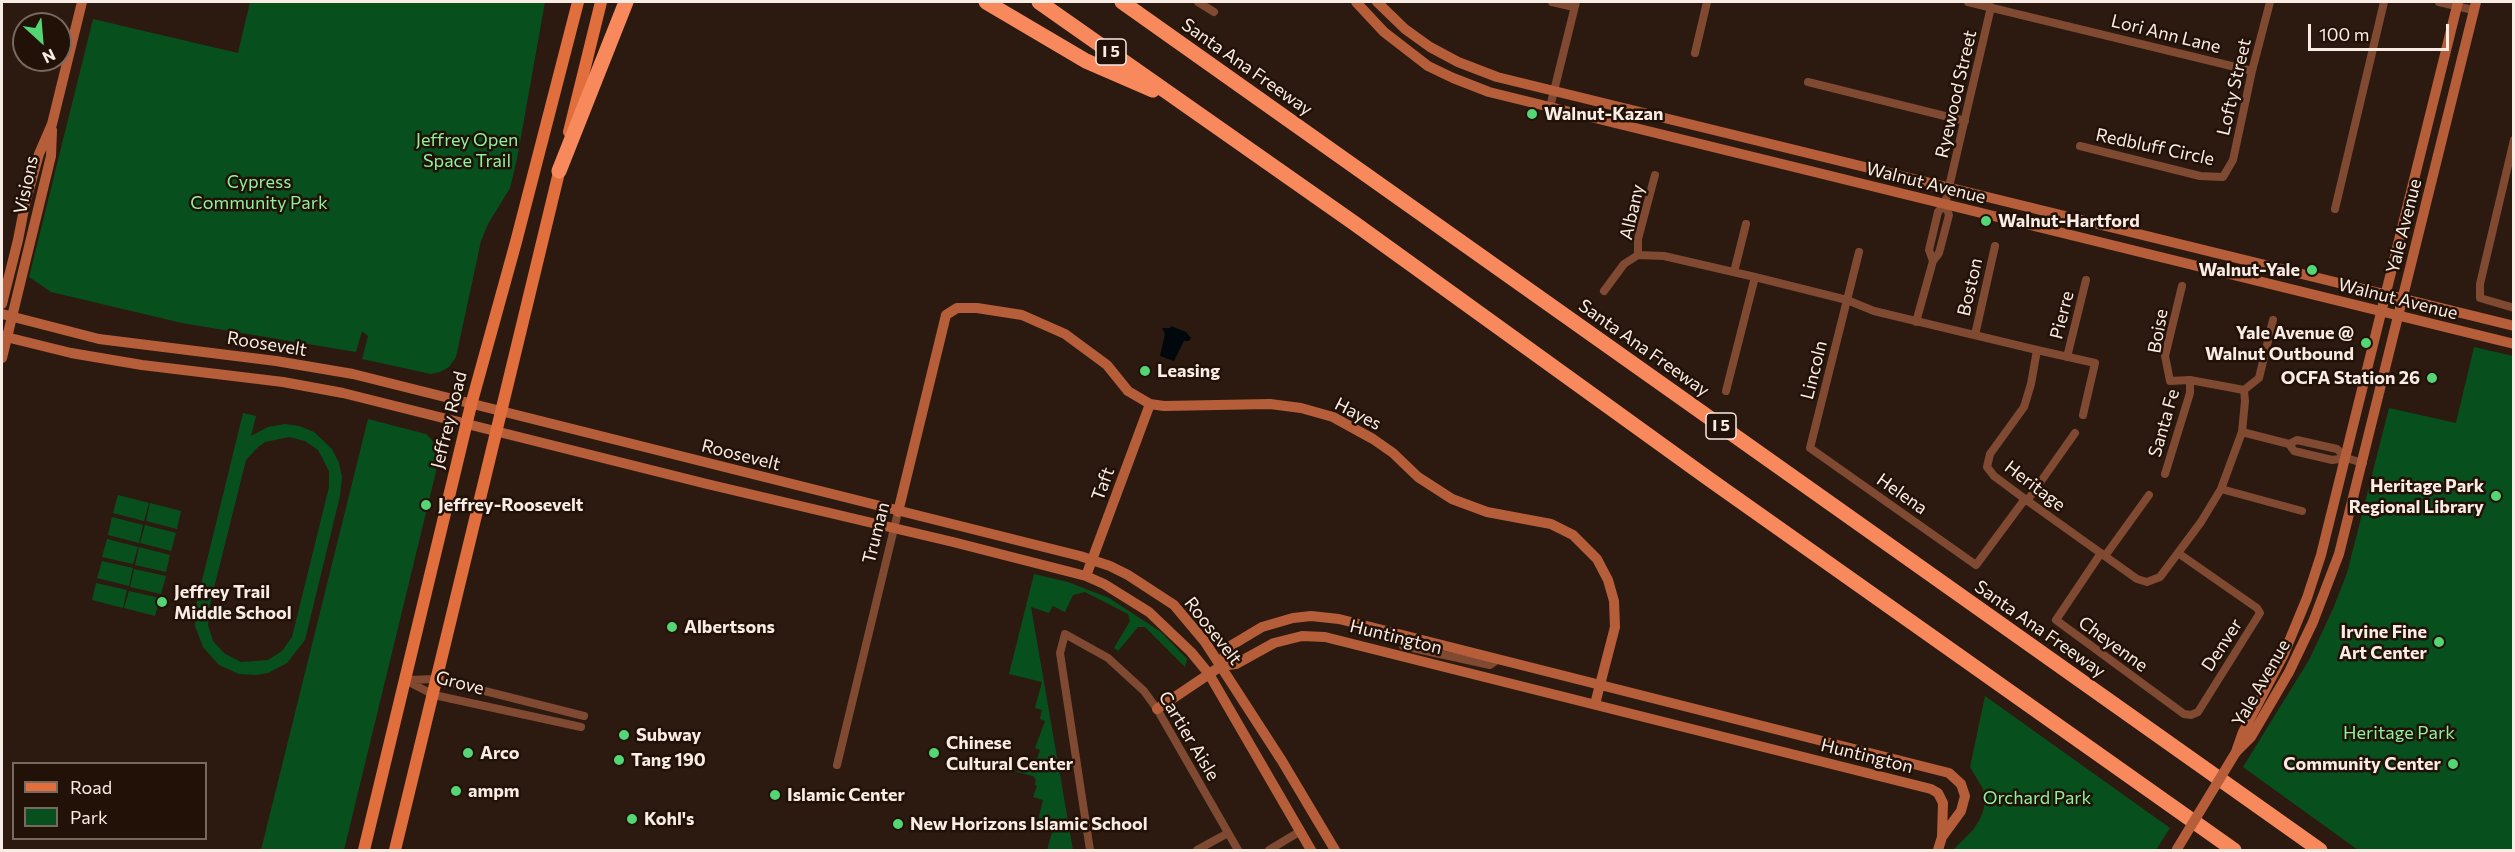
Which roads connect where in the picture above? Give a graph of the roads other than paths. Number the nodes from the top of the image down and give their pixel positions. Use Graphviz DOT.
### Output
graph roads {
  1 [pos="82,2"];
  2 [pos="578,2"];
  3 [pos="601,2"];
  4 [pos="626,2"];
  5 [pos="986,2"];
  6 [pos="1038,2"];
  7 [pos="1122,2"];
  8 [pos="1198,2"];
  9 [pos="1356,2"];
  10 [pos="1377,2"];
  11 [pos="1552,2"];
  12 [pos="1707,2"];
  13 [pos="1968,2"];
  14 [pos="2270,2"];
  15 [pos="2384,2"];
  16 [pos="2439,2"];
  17 [pos="1575,4"];
  18 [pos="2457,4"];
  19 [pos="2474,6"];
  20 [pos="1991,7"];
  21 [pos="1214,12"];
  22 [pos="1695,53"];
  23 [pos="2252,71"];
  24 [pos="1808,82"];
  25 [pos="1554,91"];
  26 [pos="1183,103"];
  27 [pos="1550,107"];
  28 [pos="1965,121"];
  29 [pos="52,124"];
  30 [pos="2514,140"];
  31 [pos="2080,146"];
  32 [pos="559,171"];
  33 [pos="1655,176"];
  34 [pos="2223,177"];
  35 [pos="2503,182"];
  36 [pos="2514,185"];
  37 [pos="1950,188"];
  38 [pos="1945,204"];
  39 [pos="2335,209"];
  40 [pos="1746,224"];
  41 [pos="1995,246"];
  42 [pos="1859,252"];
  43 [pos="1638,255"];
  44 [pos="1734,272"];
  45 [pos="1755,277"];
  46 [pos="2086,280"];
  47 [pos="2182,286"];
  48 [pos="1604,291"];
  49 [pos="2386,295"];
  50 [pos="2403,299"];
  51 [pos="1847,300"];
  52 [pos="2,304"];
  53 [pos="2514,308"];
  54 [pos="2383,312"];
  55 [pos="7,315"];
  56 [pos="2399,316"];
  57 [pos="2273,320"];
  58 [pos="1916,321"];
  59 [pos="2514,326"];
  60 [pos="1975,335"];
  61 [pos="4,337"];
  62 [pos="2514,344"];
  63 [pos="2037,350"];
  64 [pos="2067,357"];
  65 [pos="2,358"];
  66 [pos="2190,381"];
  67 [pos="2244,390"];
  68 [pos="1726,391"];
  69 [pos="1150,404"];
  70 [pos="471,405"];
  71 [pos="500,412"];
  72 [pos="2083,415"];
  73 [pos="466,424"];
  74 [pos="495,431"];
  75 [pos="2242,432"];
  76 [pos="2075,433"];
  77 [pos="1810,448"];
  78 [pos="2346,458"];
  79 [pos="2362,463"];
  80 [pos="712,464"];
  81 [pos="2165,474"];
  82 [pos="707,484"];
  83 [pos="2221,489"];
  84 [pos="2149,495"];
  85 [pos="2026,500"];
  86 [pos="2302,511"];
  87 [pos="898,512"];
  88 [pos="895,528"];
  89 [pos="2178,553"];
  90 [pos="2103,555"];
  91 [pos="1093,560"];
  92 [pos="1086,576"];
  93 [pos="1403,645"];
  94 [pos="1221,666"];
  95 [pos="1209,674"];
  96 [pos="437,679"];
  97 [pos="406,680"];
  98 [pos="1599,685"];
  99 [pos="434,694"];
  100 [pos="1595,704"];
  101 [pos="1157,709"];
  102 [pos="2191,715"];
  103 [pos="584,716"];
  104 [pos="581,727"];
  105 [pos="2236,752"];
  106 [pos="837,765"];
  107 [pos="1299,832"];
  108 [pos="1228,833"];
  109 [pos="1942,837"];
  110 [pos="364,850"];
  111 [pos="395,850"];
  112 [pos="1090,850"];
  113 [pos="1197,850"];
  114 [pos="1238,850"];
  115 [pos="1269,850"];
  116 [pos="1311,850"];
  117 [pos="1335,850"];
  118 [pos="1938,850"];
  119 [pos="2176,850"];
  120 [pos="2234,850"];
  121 [pos="2320,850"];
  1 -- 29 [label="street, Visions"];
  2 -- 70 [label="main road, Jeffrey Road"];
  3 -- 32 [label="main road"];
  4 -- 32 [label="highway"];
  5 -- 26 [label="highway"];
  6 -- 26 [label="highway, I 5"];
  7 -- 121 [label="highway, Santa Ana Freeway / I 5"];
  8 -- 21 [label="street"];
  9 -- 27 [label="street, Walnut Avenue"];
  10 -- 25 [label="street, Walnut Avenue"];
  11 -- 17 [label="street"];
  12 -- 22 [label="street"];
  13 -- 20 [label="street, Lori Ann Lane"];
  14 -- 23 [label="street, Lofty Street"];
  15 -- 39 [label="street"];
  16 -- 18 [label="street"];
  17 -- 25 [label="street"];
  18 -- 19 [label="street"];
  18 -- 49 [label="street, Yale Avenue"];
  19 -- 50 [label="street, Yale Avenue"];
  20 -- 23 [label="street, Lori Ann Lane"];
  20 -- 28 [label="street, Ryewood Street"];
  23 -- 34 [label="street, Lofty Street"];
  24 -- 28 [label="street"];
  25 -- 27 [label="street"];
  25 -- 37 [label="street, Walnut Avenue"];
  26 -- 120 [label="highway, I 5"];
  27 -- 38 [label="street, Walnut Avenue"];
  28 -- 37 [label="street, Ryewood Street"];
  29 -- 52 [label="street, Visions"];
  29 -- 55 [label="street, Visions"];
  30 -- 35 [label="street"];
  31 -- 34 [label="street, Redbluff Circle"];
  32 -- 71 [label="main road"];
  33 -- 43 [label="street, Albany"];
  35 -- 36 [label="street"];
  35 -- 53 [label="street, Walnut Avenue"];
  37 -- 38 [label="street, Ryewood Street"];
  37 -- 49 [label="street, Walnut Avenue"];
  38 -- 54 [label="street, Walnut Avenue"];
  38 -- 58 [label="street, Ryewood Street"];
  40 -- 44 [label="street"];
  41 -- 60 [label="street, Boston"];
  42 -- 51 [label="street, Lincoln"];
  43 -- 44 [label="street"];
  43 -- 48 [label="street"];
  44 -- 45 [label="street"];
  45 -- 51 [label="street"];
  45 -- 68 [label="street"];
  46 -- 64 [label="street, Pierre"];
  47 -- 66 [label="street, Boise"];
  49 -- 50 [label="street, Walnut Avenue"];
  49 -- 54 [label="street, Yale Avenue"];
  50 -- 56 [label="street, Yale Avenue"];
  50 -- 59 [label="street, Walnut Avenue"];
  51 -- 58 [label="street"];
  51 -- 77 [label="street, Lincoln"];
  54 -- 56 [label="street, Walnut Avenue"];
  54 -- 78 [label="street, Yale Avenue"];
  55 -- 61 [label="street, Visions"];
  55 -- 70 [label="street, Roosevelt"];
  56 -- 62 [label="street, Walnut Avenue"];
  56 -- 79 [label="street, Yale Avenue"];
  57 -- 67 [label="street"];
  58 -- 60 [label="street"];
  60 -- 63 [label="street"];
  61 -- 65 [label="street, Visions"];
  61 -- 73 [label="street, Roosevelt"];
  63 -- 64 [label="street"];
  63 -- 85 [label="street, Heritage"];
  64 -- 72 [label="street"];
  66 -- 67 [label="street"];
  66 -- 81 [label="street, Santa Fe"];
  67 -- 75 [label="street, Heritage"];
  69 -- 87 [label="street, Truman"];
  69 -- 91 [label="street, Taft"];
  69 -- 98 [label="street, Hayes"];
  70 -- 71 [label="street, Roosevelt"];
  70 -- 73 [label="main road, Jeffrey Road"];
  71 -- 74 [label="main road"];
  71 -- 80 [label="street, Roosevelt"];
  73 -- 74 [label="street, Roosevelt"];
  73 -- 97 [label="main road, Jeffrey Road"];
  74 -- 82 [label="street, Roosevelt"];
  74 -- 96 [label="main road"];
  75 -- 78 [label="street"];
  75 -- 83 [label="street, Heritage"];
  76 -- 85 [label="street"];
  77 -- 85 [label="street, Helena"];
  78 -- 79 [label="street"];
  78 -- 105 [label="street, Yale Avenue"];
  79 -- 105 [label="street, Yale Avenue"];
  80 -- 82 [label="street"];
  80 -- 87 [label="street, Roosevelt"];
  82 -- 88 [label="street, Roosevelt"];
  83 -- 86 [label="street"];
  83 -- 89 [label="street, Heritage"];
  84 -- 90 [label="street"];
  85 -- 90 [label="street, Heritage"];
  87 -- 88 [label="street, Truman"];
  87 -- 91 [label="street, Roosevelt"];
  88 -- 92 [label="street, Roosevelt"];
  88 -- 106 [label="street, Truman"];
  89 -- 90 [label="street, Heritage"];
  89 -- 102 [label="street, Denver"];
  90 -- 102 [label="street, Cheyenne"];
  91 -- 92 [label="street, Taft"];
  91 -- 94 [label="street, Roosevelt"];
  92 -- 95 [label="street, Roosevelt"];
  93 -- 94 [label="street, Huntington"];
  93 -- 94 [label="street, Huntington"];
  93 -- 98 [label="street, Huntington"];
  93 -- 100 [label="street, Huntington"];
  94 -- 95 [label="street, Huntington"];
  94 -- 117 [label="street, Roosevelt"];
  95 -- 101 [label="street, Huntington"];
  95 -- 107 [label="street, Roosevelt"];
  96 -- 97 [label="street, Grove"];
  96 -- 99 [label="main road"];
  96 -- 103 [label="street, Grove"];
  97 -- 99 [label="street, Grove"];
  97 -- 110 [label="main road, Jeffrey Road"];
  98 -- 100 [label="street, Hayes"];
  98 -- 109 [label="street, Huntington"];
  99 -- 104 [label="street, Grove"];
  99 -- 111 [label="main road"];
  100 -- 109 [label="street, Huntington"];
  101 -- 108 [label="street, Cartier Aisle"];
  101 -- 112 [label="street, Cartier Aisle"];
  105 -- 119 [label="street, Yale Avenue, bridge"];
  107 -- 115 [label="street"];
  107 -- 116 [label="street, Roosevelt"];
  108 -- 113 [label="street"];
  108 -- 114 [label="street, Cartier Aisle"];
  109 -- 118 [label="street"];
}
